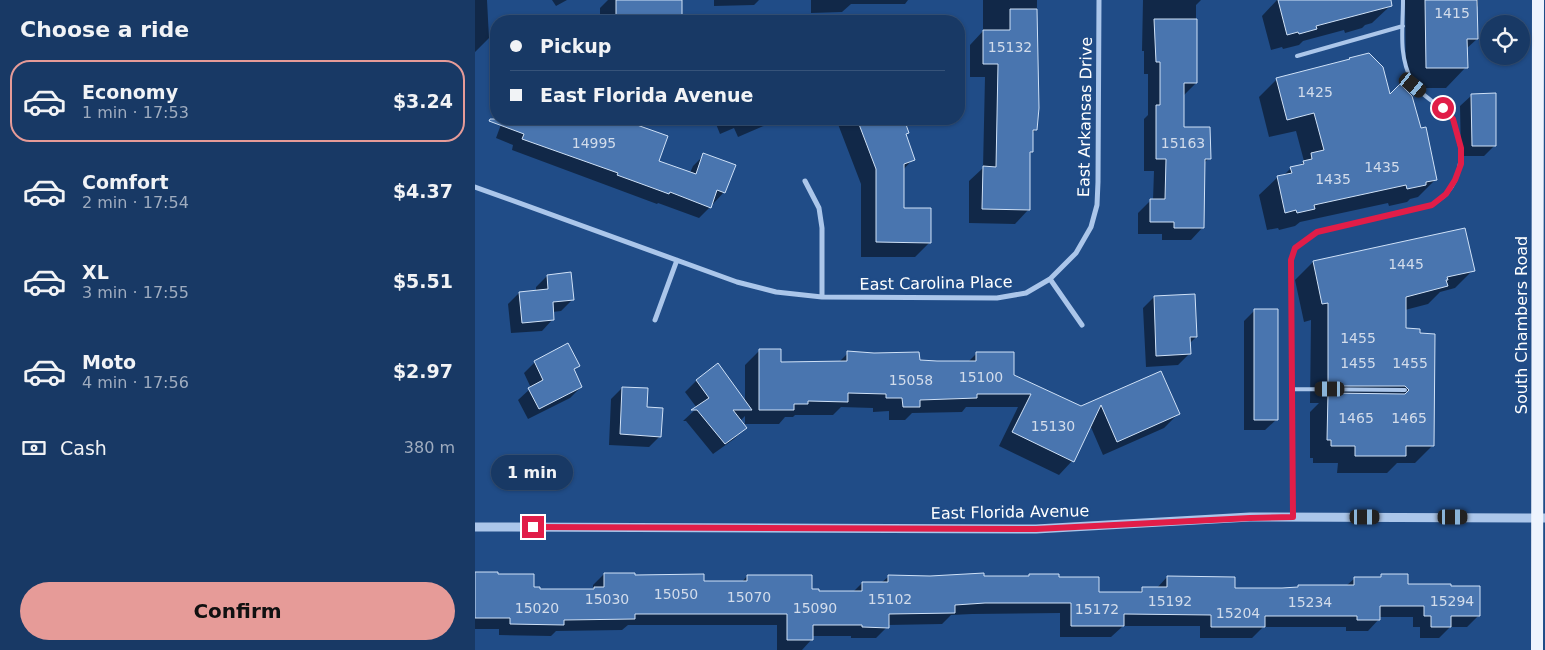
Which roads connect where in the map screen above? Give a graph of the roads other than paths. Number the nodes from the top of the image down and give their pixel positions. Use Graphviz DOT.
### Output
graph roads {
  1 [pos="1099,0"];
  2 [pos="1403,0"];
  3 [pos="1538,0"];
  4 [pos="1403,26"];
  5 [pos="1297,56"];
  6 [pos="805,181"];
  7 [pos="475,187"];
  8 [pos="677,260"];
  9 [pos="1050,279"];
  10 [pos="822,297"];
  11 [pos="655,320"];
  12 [pos="1082,325"];
  13 [pos="1293,389"];
  14 [pos="1405,390"];
  15 [pos="1293,517"];
  16 [pos="1541,518"];
  17 [pos="475,527"];
  18 [pos="1537,650"];
  1 -- 9 [label="street, East Arkansas Drive"];
  2 -- 4 [label="lane"];
  3 -- 16 [label="main road, South Chambers Road"];
  4 -- 5 [label="lane"];
  4 -- 13 [label="lane"];
  6 -- 10 [label="street"];
  7 -- 8 [label="street, East Carolina Place"];
  8 -- 10 [label="street, East Carolina Place"];
  8 -- 11 [label="street"];
  9 -- 10 [label="street, East Carolina Place"];
  9 -- 12 [label="street"];
  13 -- 14 [label="lane"];
  13 -- 15 [label="lane"];
  15 -- 16 [label="street, East Florida Avenue"];
  15 -- 17 [label="street, East Florida Avenue"];
  16 -- 18 [label="main road, South Chambers Road"];
}
